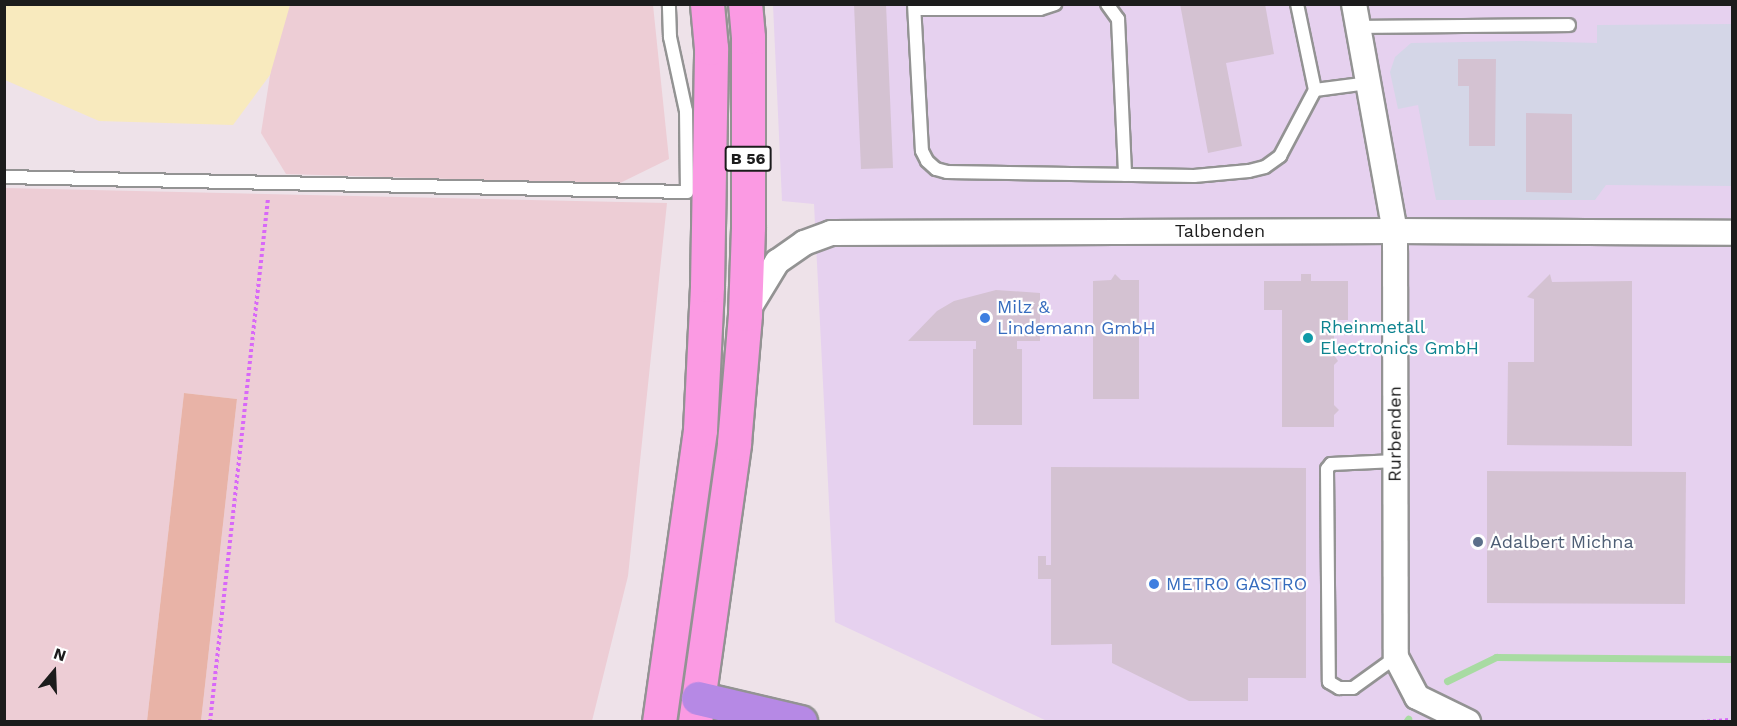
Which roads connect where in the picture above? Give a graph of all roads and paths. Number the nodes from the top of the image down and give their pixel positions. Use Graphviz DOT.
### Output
graph roads {
  1 [pos="669,4"];
  2 [pos="707,4"];
  3 [pos="745,4"];
  4 [pos="1055,4"];
  5 [pos="1107,4"];
  6 [pos="1297,4"];
  7 [pos="915,7"];
  8 [pos="1356,16"];
  9 [pos="1569,25"];
  10 [pos="1368,83"];
  11 [pos="1316,90"];
  12 [pos="1125,175"];
  13 [pos="4,177"];
  14 [pos="269,185"];
  15 [pos="1395,231"];
  16 [pos="1732,233"];
  17 [pos="745,314"];
  18 [pos="1396,461"];
  19 [pos="1396,657"];
  20 [pos="679,715"];
  21 [pos="1732,720"];
  22 [pos="210,722"];
  23 [pos="800,722"];
  24 [pos="1468,722"];
  25 [pos="1701,722"];
  1 -- 14 [label="lane"];
  2 -- 20 [label="main road, B 56"];
  3 -- 17 [label="main road, B 56"];
  4 -- 7 [label="lane"];
  5 -- 12 [label="lane"];
  6 -- 11 [label="lane"];
  7 -- 12 [label="lane"];
  8 -- 9 [label="lane"];
  8 -- 10 [label="street, Rurbenden"];
  10 -- 11 [label="lane"];
  10 -- 15 [label="street, Rurbenden"];
  11 -- 12 [label="lane"];
  13 -- 14 [label="lane"];
  14 -- 22 [label="path"];
  15 -- 16 [label="street, Talbenden"];
  15 -- 17 [label="street, Talbenden"];
  15 -- 18 [label="street, Rurbenden"];
  17 -- 20 [label="main road, B 56"];
  18 -- 19 [label="street, Rurbenden"];
  18 -- 19 [label="lane"];
  19 -- 24 [label="street, Rurbenden"];
  20 -- 23 [label="highway"];
  21 -- 25 [label="path"];
}
